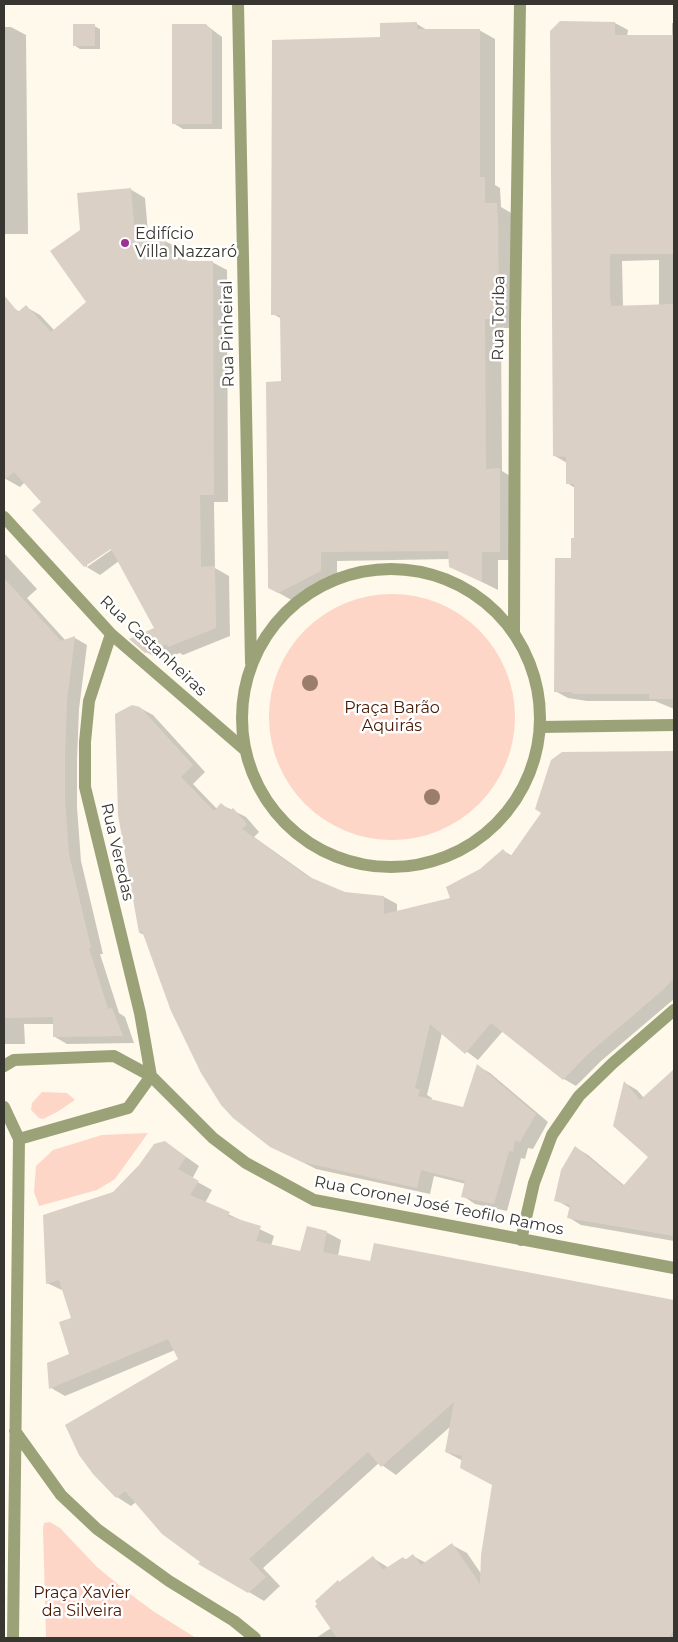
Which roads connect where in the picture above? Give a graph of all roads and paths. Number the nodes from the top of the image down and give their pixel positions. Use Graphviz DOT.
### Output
graph roads {
  1 [pos="238,4"];
  2 [pos="520,4"];
  3 [pos="4,517"];
  4 [pos="111,634"];
  5 [pos="514,634"];
  6 [pos="251,663"];
  7 [pos="674,725"];
  8 [pos="540,727"];
  9 [pos="244,749"];
  10 [pos="674,1010"];
  11 [pos="4,1066"];
  12 [pos="150,1076"];
  13 [pos="4,1108"];
  14 [pos="19,1140"];
  15 [pos="522,1240"];
  16 [pos="674,1268"];
  17 [pos="15,1431"];
  18 [pos="14,1638"];
  19 [pos="255,1638"];
  1 -- 6 [label="street, Rua Pinheiral"];
  2 -- 5 [label="street, Rua Toriba"];
  3 -- 4 [label="street, Rua Castanheiras"];
  4 -- 9 [label="street, Rua Castanheiras"];
  4 -- 12 [label="street, Rua Veredas"];
  5 -- 6 [label="street"];
  5 -- 8 [label="street"];
  6 -- 9 [label="street"];
  7 -- 8 [label="street"];
  8 -- 9 [label="street"];
  10 -- 15 [label="street"];
  11 -- 12 [label="street, Rua Coronel José Teofilo Ramos"];
  12 -- 14 [label="street"];
  12 -- 15 [label="street, Rua Coronel José Teofilo Ramos"];
  13 -- 14 [label="street"];
  14 -- 17 [label="street"];
  15 -- 16 [label="street, Rua Coronel José Teofilo Ramos"];
  17 -- 18 [label="street"];
  17 -- 19 [label="street"];
}
